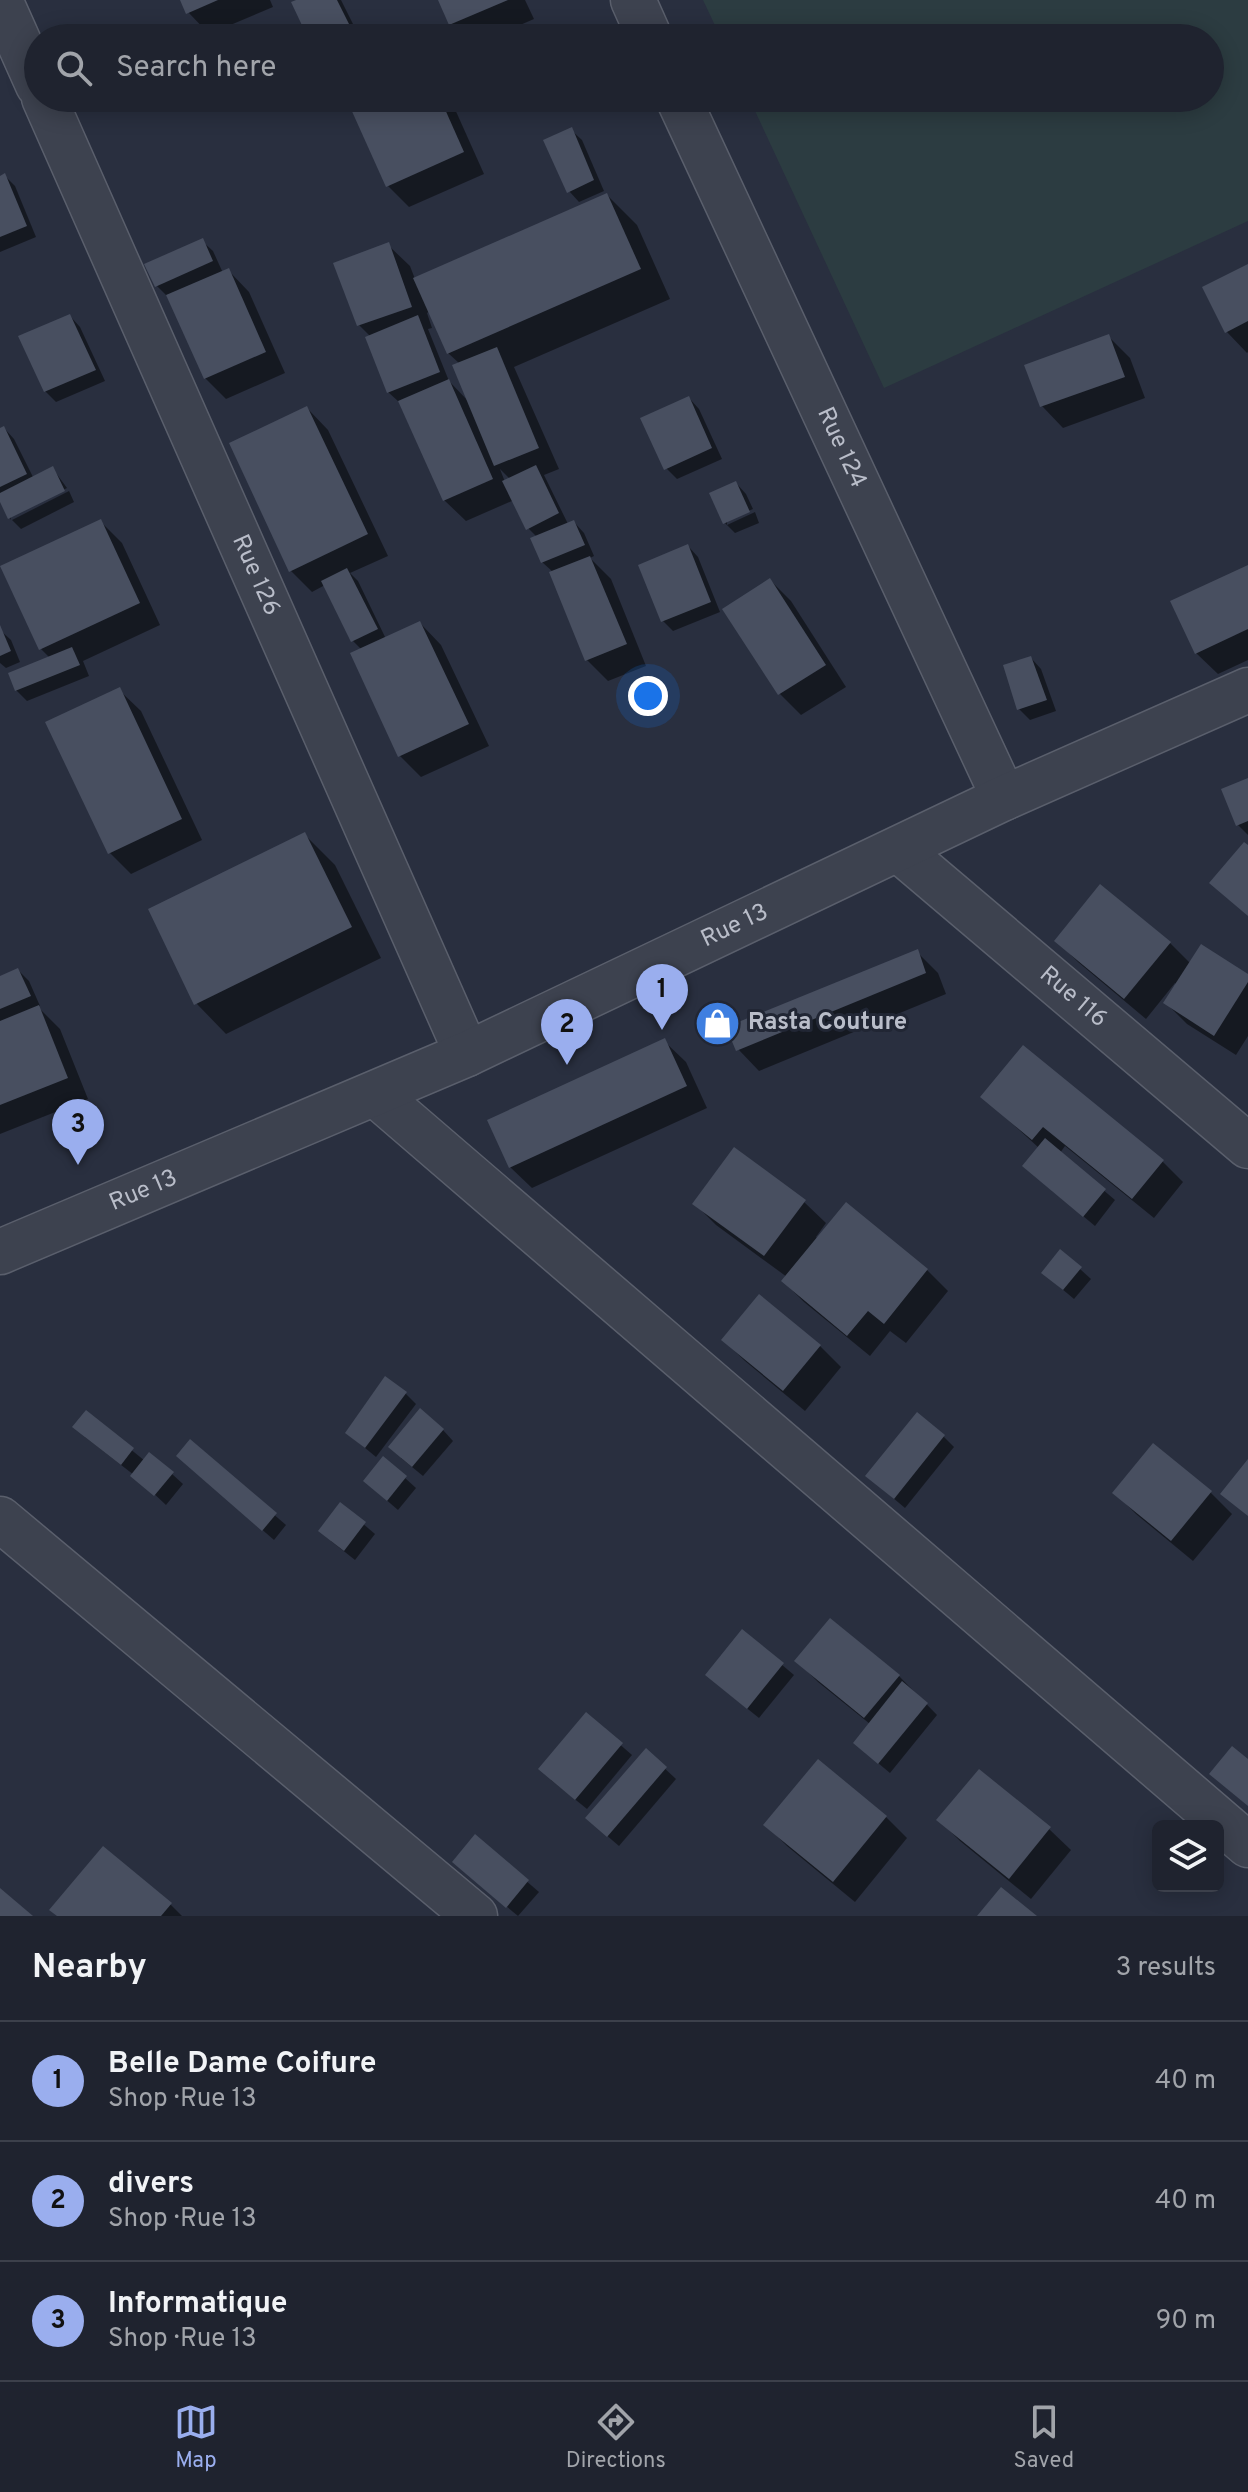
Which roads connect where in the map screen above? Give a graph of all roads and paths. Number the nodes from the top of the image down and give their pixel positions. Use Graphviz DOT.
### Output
graph roads {
  1 [pos="0,0"];
  2 [pos="633,0"];
  3 [pos="644,24"];
  4 [pos="24,54"];
  5 [pos="50,112"];
  6 [pos="685,112"];
  7 [pos="1248,690"];
  8 [pos="1004,798"];
  9 [pos="899,850"];
  10 [pos="467,1054"];
  11 [pos="375,1094"];
  12 [pos="1248,1146"];
  13 [pos="4,1241"];
  14 [pos="0,1519"];
  15 [pos="1248,1845"];
  16 [pos="475,1916"];
  1 -- 4 [label="street"];
  2 -- 3 [label="street"];
  5 -- 10 [label="street, Rue 126"];
  6 -- 8 [label="street, Rue 124"];
  7 -- 8 [label="street, Rue 13"];
  8 -- 9 [label="street, Rue 13"];
  9 -- 10 [label="street, Rue 13"];
  9 -- 12 [label="street, Rue 116"];
  10 -- 11 [label="street, Rue 13"];
  11 -- 13 [label="street, Rue 13"];
  11 -- 15 [label="street"];
  14 -- 16 [label="street"];
}
